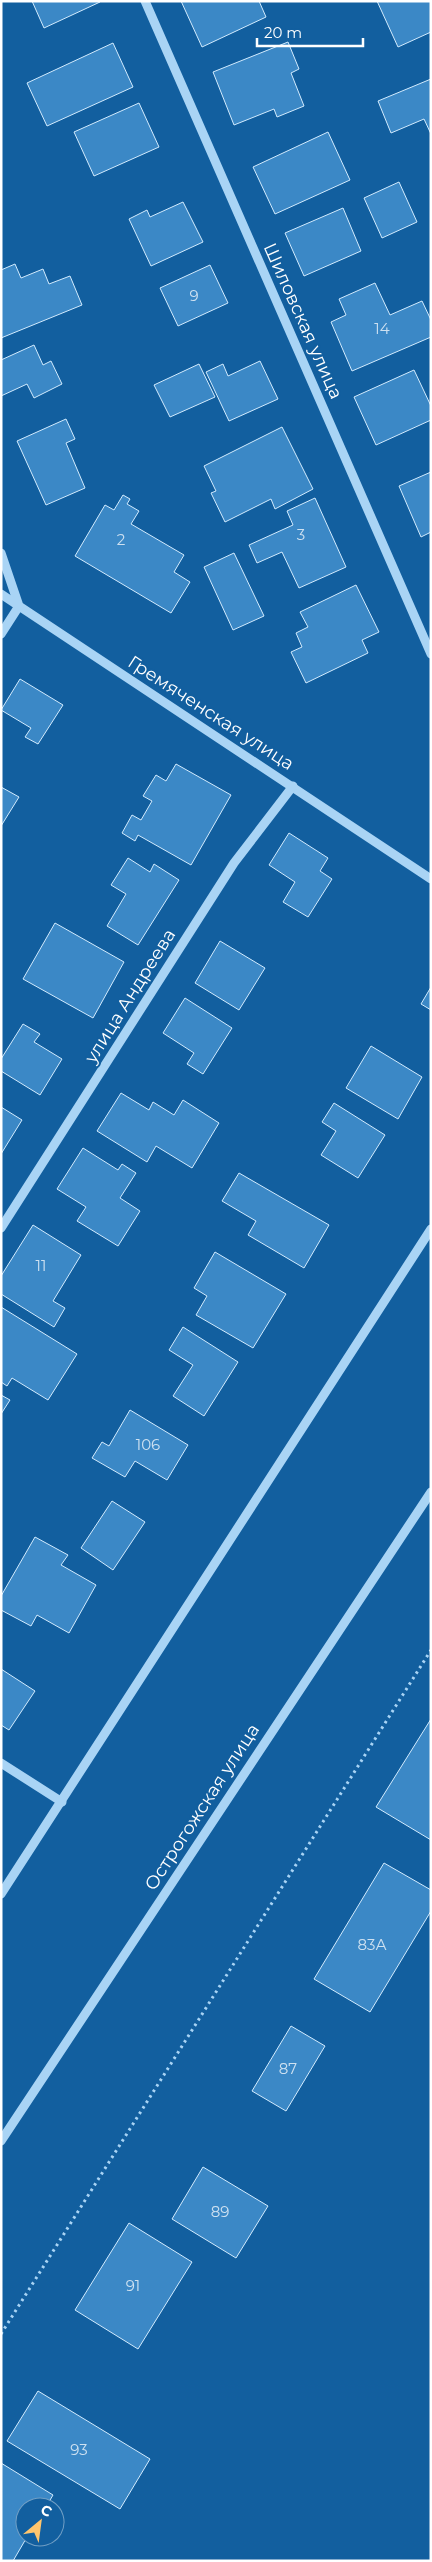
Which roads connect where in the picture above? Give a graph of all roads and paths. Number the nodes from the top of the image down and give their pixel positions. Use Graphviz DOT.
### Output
graph roads {
  1 [pos="145,1"];
  2 [pos="1,553"];
  3 [pos="1,594"];
  4 [pos="19,606"];
  5 [pos="1,634"];
  6 [pos="431,654"];
  7 [pos="293,786"];
  8 [pos="431,879"];
  9 [pos="1,1228"];
  10 [pos="431,1230"];
  11 [pos="431,1492"];
  12 [pos="431,1650"];
  13 [pos="1,1762"];
  14 [pos="62,1802"];
  15 [pos="1,1894"];
  16 [pos="1,2141"];
  17 [pos="1,2334"];
  1 -- 6 [label="street, Шиловская улица"];
  2 -- 4 [label="street"];
  3 -- 4 [label="street, Гремяченская улица"];
  4 -- 5 [label="street"];
  4 -- 7 [label="street, Гремяченская улица"];
  7 -- 8 [label="street, Гремяченская улица"];
  7 -- 9 [label="street, улица Андреева"];
  10 -- 14 [label="street"];
  11 -- 16 [label="street, Острогожская улица"];
  12 -- 17 [label="path"];
  13 -- 14 [label="street"];
  14 -- 15 [label="street"];
}
